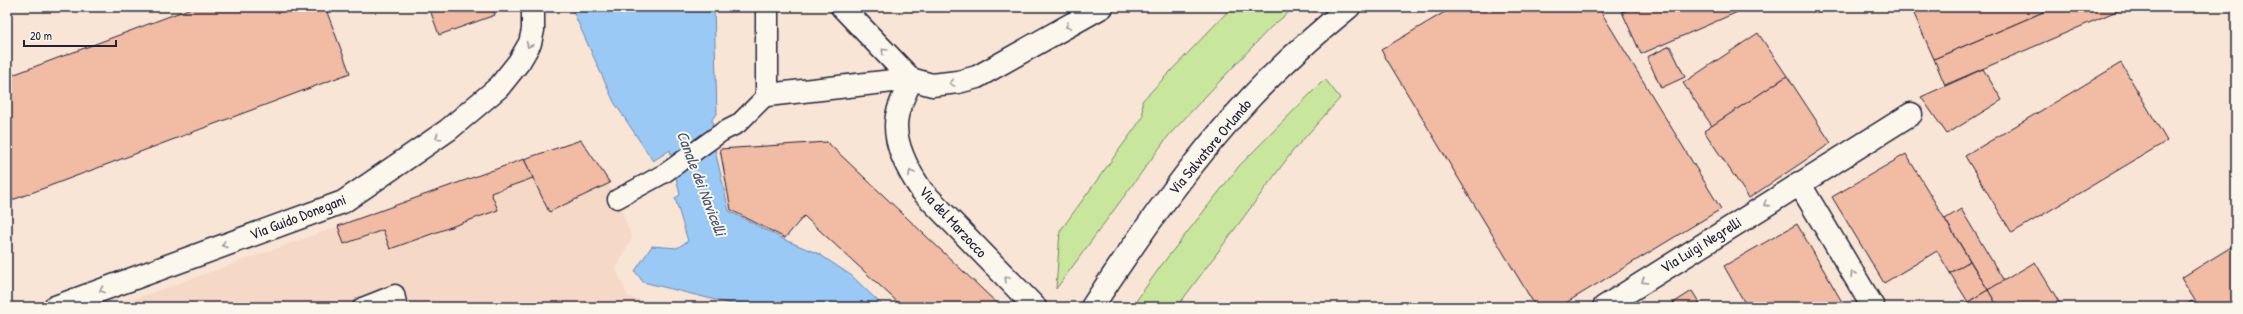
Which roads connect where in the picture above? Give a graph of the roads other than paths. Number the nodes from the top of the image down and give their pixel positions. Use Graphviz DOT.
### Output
graph roads {
  1 [pos="533,7"];
  2 [pos="767,7"];
  3 [pos="842,7"];
  4 [pos="1102,7"];
  5 [pos="1349,7"];
  6 [pos="912,79"];
  7 [pos="766,95"];
  8 [pos="1911,114"];
  9 [pos="1799,183"];
  10 [pos="617,199"];
  11 [pos="55,307"];
  12 [pos="362,307"];
  13 [pos="398,307"];
  14 [pos="1035,307"];
  15 [pos="1092,307"];
  16 [pos="1604,307"];
  17 [pos="1873,307"];
  1 -- 11 [label="street, Via Guido Donegani, one-way"];
  2 -- 7 [label="street"];
  6 -- 3 [label="street, one-way"];
  4 -- 6 [label="street, one-way"];
  5 -- 15 [label="street, Via Salvatore Orlando"];
  6 -- 7 [label="street"];
  14 -- 6 [label="street, Via del Marzocco, one-way"];
  7 -- 10 [label="lane"];
  8 -- 9 [label="street, Via Luigi Negrelli"];
  9 -- 16 [label="street, Via Luigi Negrelli, one-way"];
  17 -- 9 [label="street, one-way"];
  12 -- 13 [label="lane"];
}
